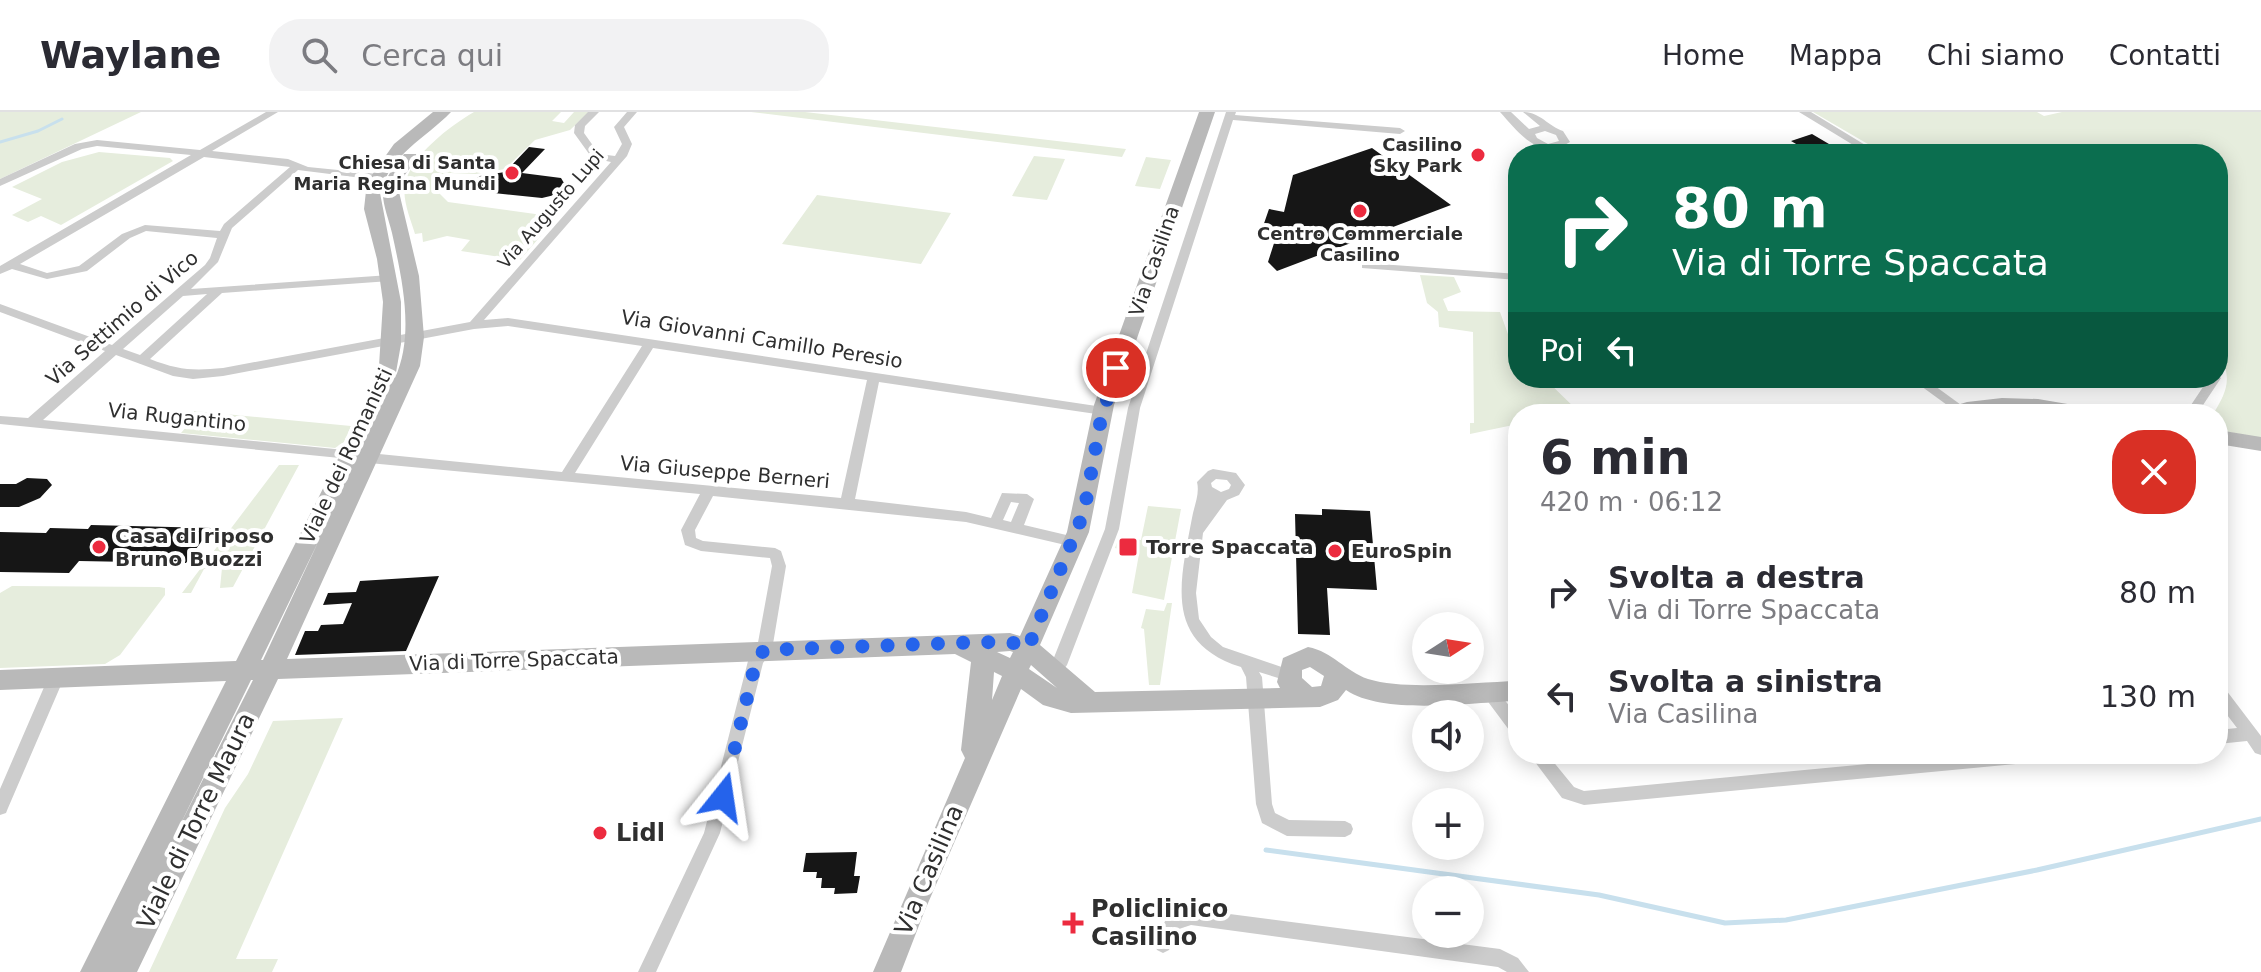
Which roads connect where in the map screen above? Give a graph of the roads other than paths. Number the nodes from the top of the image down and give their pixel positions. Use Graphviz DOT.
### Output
graph roads {
  1 [pos="273,112"];
  2 [pos="443,112"];
  3 [pos="461,112"];
  4 [pos="594,112"];
  5 [pos="632,112"];
  6 [pos="1207,112"];
  7 [pos="1505,112"];
  8 [pos="1528,112"];
  9 [pos="1804,112"];
  10 [pos="1230,114"];
  11 [pos="1549,129"];
  12 [pos="1400,131"];
  13 [pos="1529,135"];
  14 [pos="1565,142"];
  15 [pos="1539,144"];
  16 [pos="1558,144"];
  17 [pos="1858,144"];
  18 [pos="205,154"];
  19 [pos="618,160"];
  20 [pos="295,168"];
  21 [pos="378,177"];
  22 [pos="0,183"];
  23 [pos="223,235"];
  24 [pos="1366,266"];
  25 [pos="6,268"];
  26 [pos="1508,276"];
  27 [pos="390,278"];
  28 [pos="218,291"];
  29 [pos="177,293"];
  30 [pos="0,308"];
  31 [pos="1160,323"];
  32 [pos="474,325"];
  33 [pos="1131,328"];
  34 [pos="415,337"];
  35 [pos="1155,338"];
  36 [pos="393,341"];
  37 [pos="650,343"];
  38 [pos="112,350"];
  39 [pos="142,360"];
  40 [pos="874,377"];
  41 [pos="1928,388"];
  42 [pos="1947,404"];
  43 [pos="1103,411"];
  44 [pos="0,420"];
  45 [pos="31,423"];
  46 [pos="2228,439"];
  47 [pos="2261,444"];
  48 [pos="359,456"];
  49 [pos="566,477"];
  50 [pos="709,490"];
  51 [pos="1206,490"];
  52 [pos="1222,497"];
  53 [pos="847,503"];
  54 [pos="995,523"];
  55 [pos="1016,527"];
  56 [pos="1197,533"];
  57 [pos="1074,542"];
  58 [pos="1032,638"];
  59 [pos="951,644"];
  60 [pos="764,650"];
  61 [pos="984,655"];
  62 [pos="1245,660"];
  63 [pos="1059,665"];
  64 [pos="270,671"];
  65 [pos="1016,672"];
  66 [pos="242,673"];
  67 [pos="1296,676"];
  68 [pos="56,678"];
  69 [pos="0,680"];
  70 [pos="1334,683"];
  71 [pos="1508,692"];
  72 [pos="1491,694"];
  73 [pos="1081,696"];
  74 [pos="1255,696"];
  75 [pos="2228,704"];
  76 [pos="1508,716"];
  77 [pos="2250,734"];
  78 [pos="2228,736"];
  79 [pos="2261,748"];
  80 [pos="1545,764"];
  81 [pos="1941,764"];
  82 [pos="972,769"];
  83 [pos="0,808"];
  84 [pos="1345,829"];
  85 [pos="1163,944"];
  86 [pos="1516,968"];
  87 [pos="94,972"];
  88 [pos="122,972"];
  89 [pos="647,972"];
  90 [pos="887,972"];
  1 -- 18 [label="street"];
  2 -- 21 [label="street"];
  3 -- 34 [label="street, Viale dei Romanisti"];
  4 -- 19 [label="street"];
  5 -- 19 [label="street, Via Augusto Lupi"];
  6 -- 33 [label="street, Via Casilina"];
  7 -- 13 [label="street"];
  8 -- 11 [label="street"];
  9 -- 17 [label="street"];
  10 -- 12 [label="street"];
  10 -- 31 [label="street, Via Casilina"];
  11 -- 13 [label="street"];
  11 -- 14 [label="street"];
  13 -- 15 [label="street"];
  14 -- 16 [label="street"];
  18 -- 20 [label="street"];
  18 -- 22 [label="street"];
  18 -- 25 [label="street"];
  19 -- 32 [label="street, Via Augusto Lupi"];
  20 -- 21 [label="street"];
  20 -- 23 [label="street, Via Settimio di Vico"];
  21 -- 27 [label="street, Viale dei Romanisti"];
  23 -- 25 [label="street"];
  23 -- 29 [label="street, Via Settimio di Vico"];
  24 -- 26 [label="street"];
  27 -- 28 [label="street"];
  27 -- 36 [label="street, Viale dei Romanisti"];
  28 -- 29 [label="street"];
  28 -- 39 [label="street"];
  29 -- 38 [label="street, Via Settimio di Vico"];
  30 -- 38 [label="street, Via Giovanni Camillo Peresio"];
  31 -- 33 [label="street"];
  31 -- 35 [label="street, Via Casilina"];
  32 -- 34 [label="street, Via Giovanni Camillo Peresio"];
  32 -- 37 [label="street, Via Giovanni Camillo Peresio"];
  33 -- 35 [label="street"];
  33 -- 43 [label="street, Via Casilina"];
  34 -- 36 [label="street, Via Giovanni Camillo Peresio"];
  34 -- 48 [label="street, Viale dei Romanisti"];
  35 -- 63 [label="street, Via Casilina"];
  36 -- 39 [label="street, Via Giovanni Camillo Peresio"];
  36 -- 48 [label="street, Viale dei Romanisti"];
  37 -- 40 [label="street, Via Giovanni Camillo Peresio"];
  37 -- 49 [label="street"];
  38 -- 39 [label="street, Via Giovanni Camillo Peresio"];
  38 -- 45 [label="street, Via Settimio di Vico"];
  40 -- 43 [label="street, Via Giovanni Camillo Peresio"];
  40 -- 53 [label="street"];
  41 -- 42 [label="street"];
  43 -- 57 [label="street, Via Casilina"];
  44 -- 45 [label="street, Via Rugantino"];
  45 -- 48 [label="street, Via Rugantino"];
  46 -- 47 [label="street"];
  48 -- 49 [label="street, Via Giuseppe Berneri"];
  48 -- 64 [label="street, Viale dei Romanisti"];
  48 -- 66 [label="street, Viale dei Romanisti"];
  49 -- 50 [label="street, Via Giuseppe Berneri"];
  50 -- 53 [label="street, Via Giuseppe Berneri"];
  50 -- 60 [label="street"];
  51 -- 52 [label="street"];
  51 -- 52 [label="street"];
  51 -- 56 [label="street"];
  52 -- 56 [label="street"];
  53 -- 54 [label="street, Via Giuseppe Berneri"];
  54 -- 55 [label="street, Via Giuseppe Berneri"];
  54 -- 55 [label="street"];
  55 -- 57 [label="street, Via Giuseppe Berneri"];
  56 -- 62 [label="street"];
  57 -- 58 [label="street, Via Casilina"];
  58 -- 59 [label="street, Via di Torre Spaccata"];
  58 -- 63 [label="street"];
  58 -- 65 [label="street, Via Casilina"];
  58 -- 73 [label="street"];
  59 -- 60 [label="street, Via di Torre Spaccata"];
  59 -- 61 [label="street"];
  60 -- 64 [label="street, Via di Torre Spaccata"];
  60 -- 89 [label="street"];
  61 -- 65 [label="street"];
  61 -- 82 [label="street, Via Casilina"];
  62 -- 67 [label="street"];
  62 -- 67 [label="street"];
  62 -- 74 [label="street"];
  63 -- 73 [label="street"];
  64 -- 66 [label="street, Via di Torre Spaccata"];
  64 -- 88 [label="street, Viale di Torre Maura"];
  65 -- 73 [label="street"];
  65 -- 82 [label="street, Via Casilina"];
  66 -- 68 [label="street, Via di Torre Spaccata"];
  66 -- 87 [label="street, Viale di Torre Maura"];
  67 -- 70 [label="street"];
  67 -- 70 [label="street"];
  67 -- 74 [label="street"];
  68 -- 69 [label="street, Via di Torre Spaccata"];
  68 -- 83 [label="street"];
  70 -- 72 [label="street"];
  71 -- 72 [label="street"];
  72 -- 76 [label="street"];
  73 -- 74 [label="street"];
  74 -- 84 [label="street"];
  75 -- 77 [label="street"];
  77 -- 78 [label="street"];
  77 -- 79 [label="street"];
  80 -- 81 [label="street"];
  82 -- 90 [label="street, Via Casilina"];
  85 -- 86 [label="street"];
}
